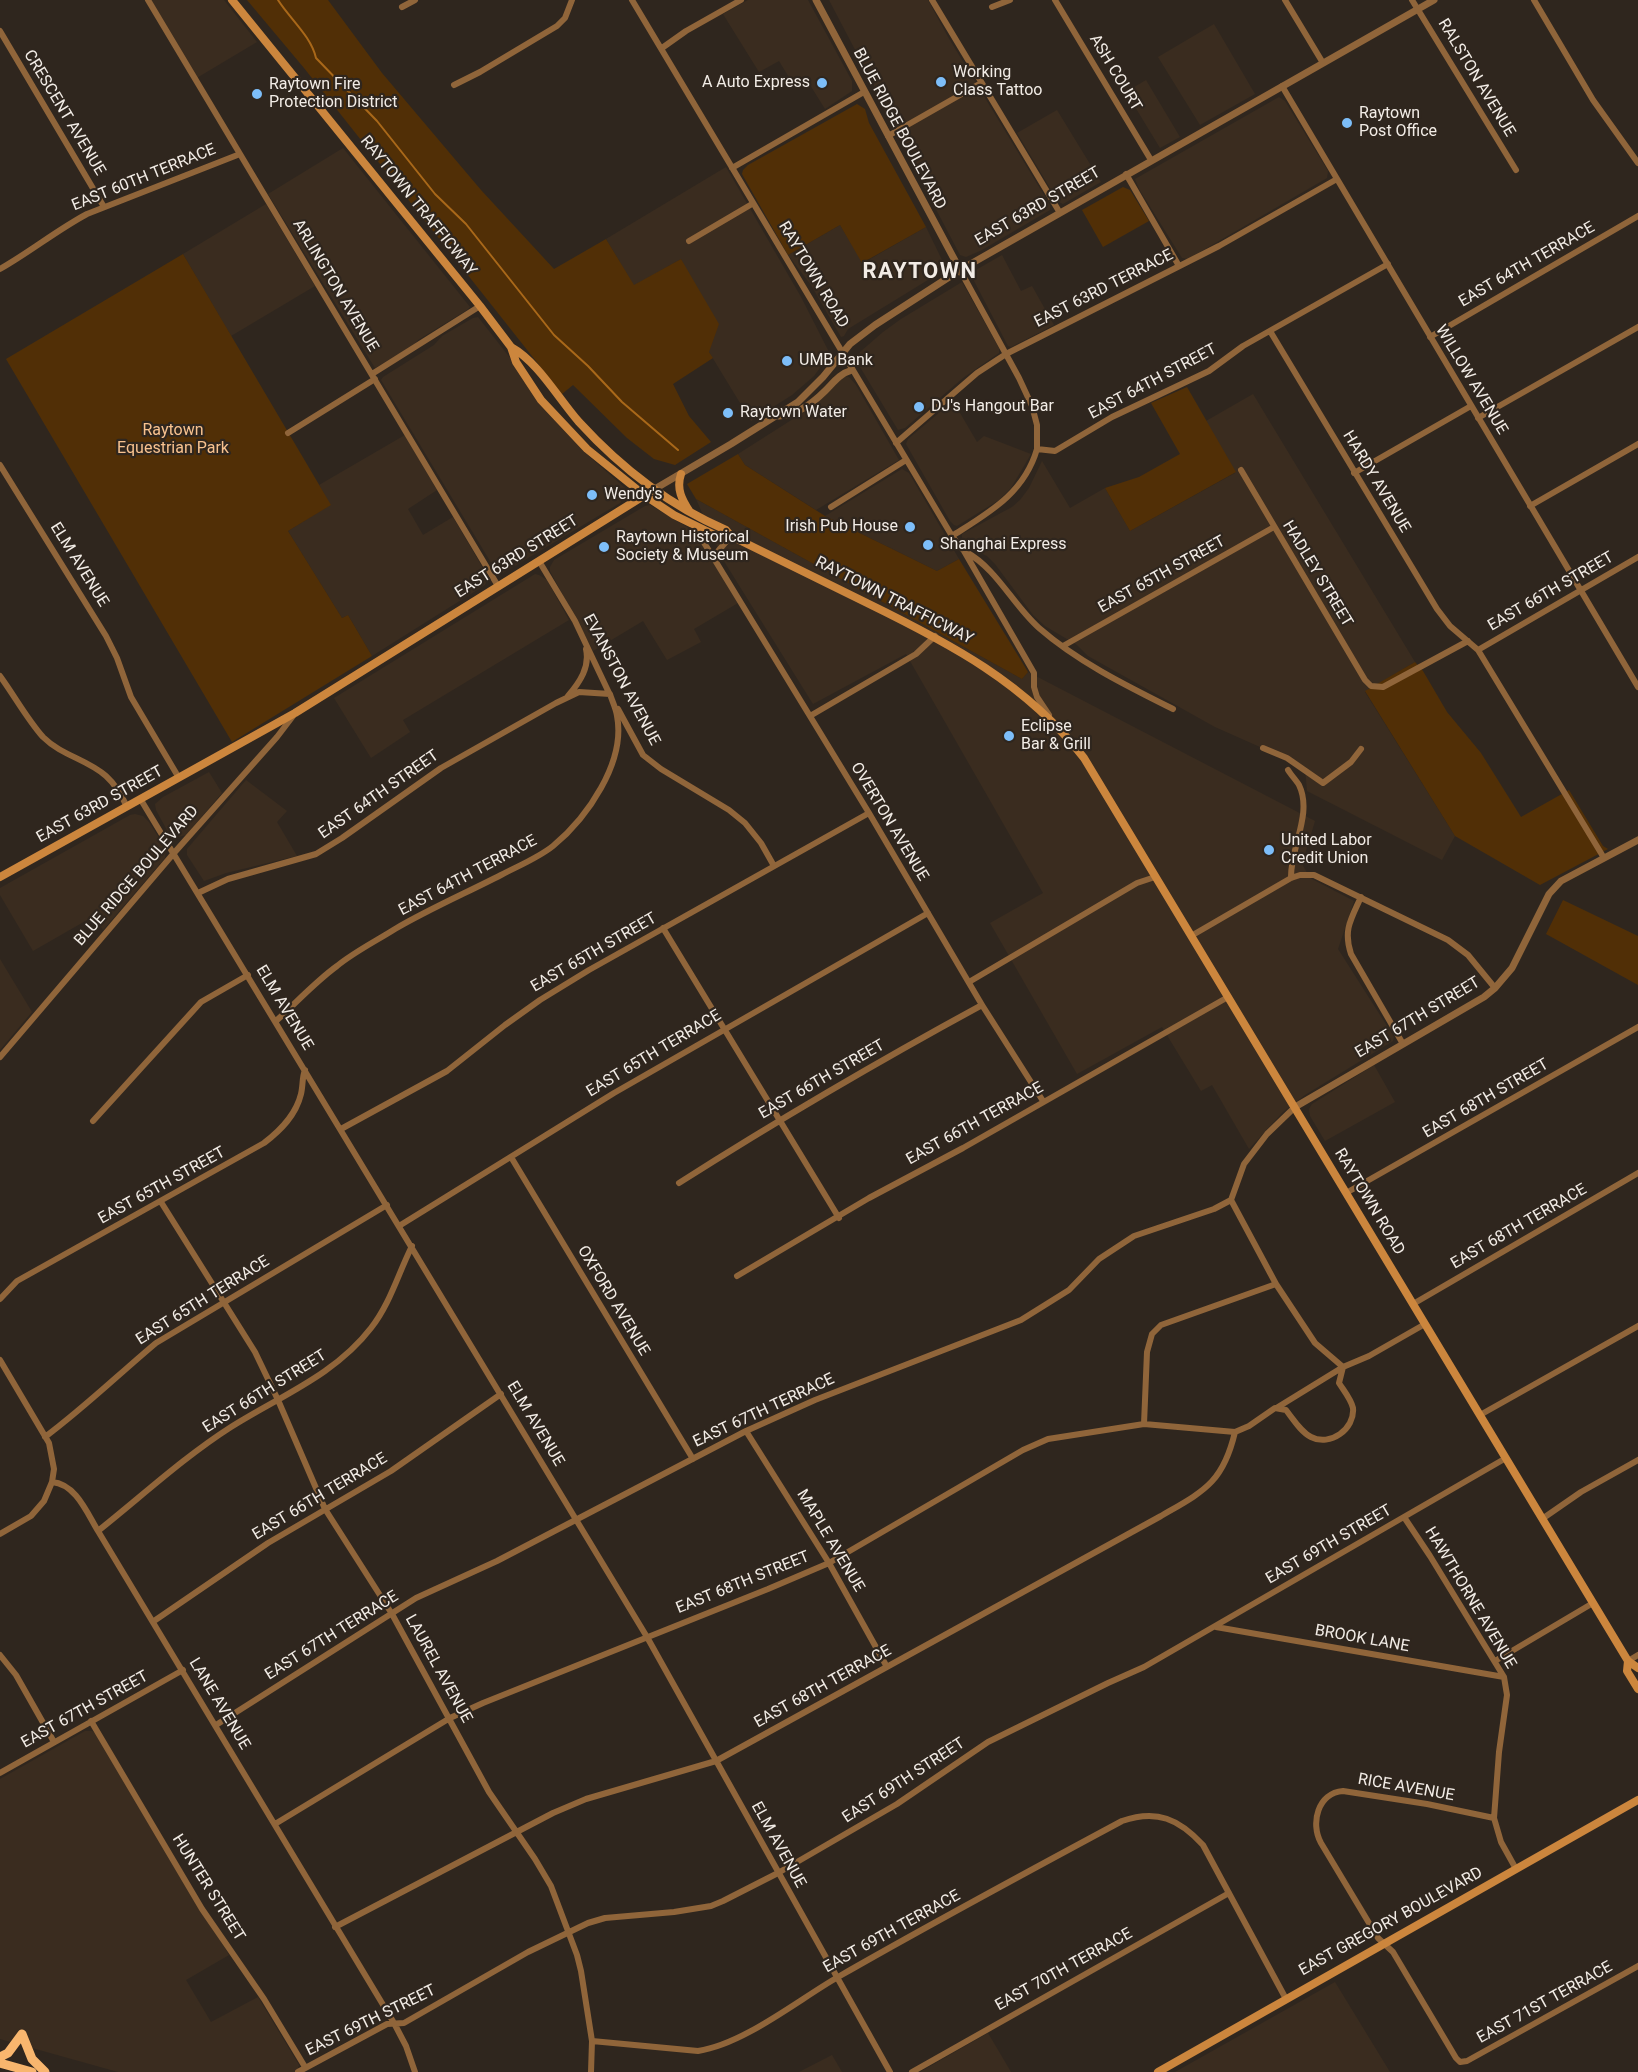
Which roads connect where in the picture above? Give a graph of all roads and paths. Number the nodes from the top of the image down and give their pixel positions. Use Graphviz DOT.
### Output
graph roads {
  1 [pos="148,0"];
  2 [pos="232,0"];
  3 [pos="415,0"];
  4 [pos="572,0"];
  5 [pos="632,0"];
  6 [pos="741,0"];
  7 [pos="816,0"];
  8 [pos="932,0"];
  9 [pos="1010,0"];
  10 [pos="1055,0"];
  11 [pos="1285,0"];
  12 [pos="1412,0"];
  13 [pos="1434,0"];
  14 [pos="1534,0"];
  15 [pos="402,7"];
  16 [pos="992,7"];
  17 [pos="1419,9"];
  18 [pos="0,32"];
  19 [pos="662,48"];
  20 [pos="1323,63"];
  21 [pos="981,83"];
  22 [pos="454,85"];
  23 [pos="1282,86"];
  24 [pos="864,92"];
  25 [pos="888,136"];
  26 [pos="240,154"];
  27 [pos="1151,160"];
  28 [pos="1638,164"];
  29 [pos="732,168"];
  30 [pos="1516,170"];
  31 [pos="1126,174"];
  32 [pos="1337,179"];
  33 [pos="752,204"];
  34 [pos="104,207"];
  35 [pos="1060,213"];
  36 [pos="1638,216"];
  37 [pos="689,241"];
  38 [pos="1388,264"];
  39 [pos="1179,266"];
  40 [pos="0,269"];
  41 [pos="960,270"];
  42 [pos="480,306"];
  43 [pos="1638,327"];
  44 [pos="1270,331"];
  45 [pos="1430,337"];
  46 [pos="511,348"];
  47 [pos="842,353"];
  48 [pos="1006,354"];
  49 [pos="852,370"];
  50 [pos="373,377"];
  51 [pos="1471,406"];
  52 [pos="776,417"];
  53 [pos="1478,418"];
  54 [pos="288,433"];
  55 [pos="896,443"];
  56 [pos="1638,444"];
  57 [pos="1037,450"];
  58 [pos="906,460"];
  59 [pos="0,465"];
  60 [pos="1241,470"];
  61 [pos="1354,472"];
  62 [pos="681,474"];
  63 [pos="653,490"];
  64 [pos="644,495"];
  65 [pos="1530,506"];
  66 [pos="831,507"];
  67 [pos="690,513"];
  68 [pos="1274,528"];
  69 [pos="699,529"];
  70 [pos="731,536"];
  71 [pos="952,536"];
  72 [pos="964,551"];
  73 [pos="713,557"];
  74 [pos="1638,557"];
  75 [pos="539,561"];
  76 [pos="498,586"];
  77 [pos="1581,591"];
  78 [pos="934,636"];
  79 [pos="584,639"];
  80 [pos="1468,641"];
  81 [pos="1063,646"];
  82 [pos="1478,650"];
  83 [pos="0,676"];
  84 [pos="1638,687"];
  85 [pos="610,694"];
  86 [pos="566,698"];
  87 [pos="1173,709"];
  88 [pos="295,713"];
  89 [pos="810,716"];
  90 [pos="1053,722"];
  91 [pos="1263,748"];
  92 [pos="1361,749"];
  93 [pos="1084,758"];
  94 [pos="1288,770"];
  95 [pos="179,778"];
  96 [pos="141,800"];
  97 [pos="128,807"];
  98 [pos="869,813"];
  99 [pos="1638,840"];
  100 [pos="174,853"];
  101 [pos="1604,858"];
  102 [pos="774,867"];
  103 [pos="1155,876"];
  104 [pos="0,877"];
  105 [pos="1291,878"];
  106 [pos="198,893"];
  107 [pos="1360,897"];
  108 [pos="928,913"];
  109 [pos="663,928"];
  110 [pos="1191,936"];
  111 [pos="248,975"];
  112 [pos="969,982"];
  113 [pos="1495,988"];
  114 [pos="1228,997"];
  115 [pos="982,1005"];
  116 [pos="276,1021"];
  117 [pos="1638,1027"];
  118 [pos="723,1029"];
  119 [pos="1403,1044"];
  120 [pos="0,1057"];
  121 [pos="305,1070"];
  122 [pos="1043,1101"];
  123 [pos="1294,1107"];
  124 [pos="93,1120"];
  125 [pos="779,1121"];
  126 [pos="341,1129"];
  127 [pos="511,1157"];
  128 [pos="1638,1173"];
  129 [pos="679,1183"];
  130 [pos="1346,1193"];
  131 [pos="1232,1200"];
  132 [pos="161,1202"];
  133 [pos="387,1205"];
  134 [pos="838,1218"];
  135 [pos="399,1226"];
  136 [pos="412,1246"];
  137 [pos="737,1276"];
  138 [pos="1276,1284"];
  139 [pos="0,1299"];
  140 [pos="224,1303"];
  141 [pos="1413,1304"];
  142 [pos="1425,1324"];
  143 [pos="1638,1326"];
  144 [pos="0,1360"];
  145 [pos="1343,1367"];
  146 [pos="3,1373"];
  147 [pos="501,1394"];
  148 [pos="278,1400"];
  149 [pos="1278,1407"];
  150 [pos="1480,1415"];
  151 [pos="1144,1424"];
  152 [pos="746,1431"];
  153 [pos="1235,1431"];
  154 [pos="45,1437"];
  155 [pos="1506,1458"];
  156 [pos="693,1459"];
  157 [pos="1638,1460"];
  158 [pos="52,1482"];
  159 [pos="325,1509"];
  160 [pos="1404,1517"];
  161 [pos="576,1519"];
  162 [pos="1542,1519"];
  163 [pos="99,1531"];
  164 [pos="0,1534"];
  165 [pos="829,1563"];
  166 [pos="1593,1603"];
  167 [pos="392,1614"];
  168 [pos="154,1622"];
  169 [pos="1215,1627"];
  170 [pos="647,1637"];
  171 [pos="0,1655"];
  172 [pos="1638,1655"];
  173 [pos="1495,1660"];
  174 [pos="1628,1661"];
  175 [pos="887,1667"];
  176 [pos="1638,1668"];
  177 [pos="183,1670"];
  178 [pos="1504,1677"];
  179 [pos="1638,1689"];
  180 [pos="450,1718"];
  181 [pos="92,1721"];
  182 [pos="216,1725"];
  183 [pos="54,1742"];
  184 [pos="716,1761"];
  185 [pos="0,1773"];
  186 [pos="1638,1800"];
  187 [pos="1494,1818"];
  188 [pos="274,1824"];
  189 [pos="516,1832"];
  190 [pos="1516,1869"];
  191 [pos="778,1874"];
  192 [pos="1229,1893"];
  193 [pos="335,1927"];
  194 [pos="568,1932"];
  195 [pos="1383,1944"];
  196 [pos="1638,1966"];
  197 [pos="837,1978"];
  198 [pos="1286,1999"];
  199 [pos="394,2024"];
  200 [pos="592,2041"];
  201 [pos="0,2057"];
  202 [pos="0,2063"];
  203 [pos="305,2067"];
  204 [pos="32,2072"];
  205 [pos="45,2072"];
  206 [pos="298,2072"];
  207 [pos="415,2072"];
  208 [pos="591,2072"];
  209 [pos="890,2072"];
  210 [pos="912,2072"];
  211 [pos="1158,2072"];
  1 -- 26 [label="street, ARLINGTON AVENUE"];
  2 -- 42 [label="main road, RAYTOWN TRAFFICWAY"];
  3 -- 15 [label="street"];
  4 -- 22 [label="street"];
  5 -- 19 [label="street, RAYTOWN ROAD"];
  6 -- 19 [label="street"];
  7 -- 24 [label="street, BLUE RIDGE BOULEVARD"];
  8 -- 21 [label="street"];
  9 -- 16 [label="street"];
  10 -- 27 [label="street, ASH COURT"];
  11 -- 20 [label="street"];
  12 -- 17 [label="street, RALSTON AVENUE"];
  13 -- 17 [label="street, EAST 63RD STREET"];
  14 -- 28 [label="street"];
  17 -- 20 [label="street, EAST 63RD STREET"];
  17 -- 30 [label="street, RALSTON AVENUE"];
  18 -- 34 [label="street, CRESCENT AVENUE"];
  19 -- 29 [label="street, RAYTOWN ROAD"];
  20 -- 23 [label="street, EAST 63RD STREET"];
  21 -- 25 [label="street"];
  21 -- 35 [label="street"];
  23 -- 27 [label="street, EAST 63RD STREET"];
  23 -- 32 [label="street, WILLOW AVENUE"];
  24 -- 25 [label="street, BLUE RIDGE BOULEVARD"];
  24 -- 29 [label="street"];
  25 -- 41 [label="street, BLUE RIDGE BOULEVARD"];
  26 -- 34 [label="street, EAST 60TH TERRACE"];
  26 -- 50 [label="street, ARLINGTON AVENUE"];
  27 -- 31 [label="street, EAST 63RD STREET"];
  29 -- 33 [label="street, RAYTOWN ROAD"];
  31 -- 35 [label="street, EAST 63RD STREET"];
  31 -- 39 [label="street"];
  32 -- 38 [label="street, WILLOW AVENUE"];
  32 -- 39 [label="street, EAST 63RD TERRACE"];
  33 -- 37 [label="street"];
  33 -- 47 [label="street, RAYTOWN ROAD"];
  34 -- 40 [label="street, EAST 60TH TERRACE"];
  35 -- 41 [label="street, EAST 63RD STREET"];
  36 -- 45 [label="street, EAST 64TH TERRACE"];
  38 -- 44 [label="street, EAST 64TH STREET"];
  38 -- 45 [label="street, WILLOW AVENUE"];
  39 -- 48 [label="street, EAST 63RD TERRACE"];
  41 -- 47 [label="street, EAST 63RD STREET"];
  41 -- 48 [label="street"];
  42 -- 46 [label="main road, RAYTOWN TRAFFICWAY"];
  42 -- 50 [label="street"];
  43 -- 53 [label="street"];
  44 -- 57 [label="street, EAST 64TH STREET"];
  44 -- 61 [label="street, HARDY AVENUE"];
  45 -- 51 [label="street, WILLOW AVENUE"];
  46 -- 63 [label="main road, RAYTOWN TRAFFICWAY"];
  46 -- 64 [label="main road, RAYTOWN TRAFFICWAY"];
  47 -- 49 [label="street, RAYTOWN ROAD"];
  47 -- 52 [label="street, EAST 63RD STREET"];
  48 -- 55 [label="street, EAST 63RD TERRACE"];
  48 -- 57 [label="street"];
  49 -- 52 [label="street"];
  49 -- 55 [label="street, RAYTOWN ROAD"];
  50 -- 54 [label="street"];
  50 -- 76 [label="street, ARLINGTON AVENUE"];
  51 -- 53 [label="street, WILLOW AVENUE"];
  51 -- 61 [label="street"];
  52 -- 62 [label="street, EAST 63RD STREET"];
  53 -- 65 [label="street, WILLOW AVENUE"];
  55 -- 58 [label="street, RAYTOWN ROAD"];
  56 -- 65 [label="street"];
  57 -- 71 [label="street"];
  58 -- 66 [label="street"];
  58 -- 71 [label="street, RAYTOWN ROAD"];
  59 -- 95 [label="street, ELM AVENUE"];
  60 -- 68 [label="street, HADLEY STREET"];
  61 -- 80 [label="street, HARDY AVENUE"];
  62 -- 63 [label="street, EAST 63RD STREET"];
  62 -- 67 [label="main road"];
  63 -- 64 [label="main road, EAST 63RD STREET"];
  63 -- 67 [label="main road, RAYTOWN TRAFFICWAY"];
  64 -- 69 [label="main road, RAYTOWN TRAFFICWAY"];
  64 -- 75 [label="main road, EAST 63RD STREET"];
  65 -- 77 [label="street, WILLOW AVENUE"];
  67 -- 70 [label="main road, RAYTOWN TRAFFICWAY"];
  68 -- 80 [label="street, HADLEY STREET"];
  68 -- 81 [label="street, EAST 65TH STREET"];
  69 -- 70 [label="main road, RAYTOWN TRAFFICWAY"];
  69 -- 73 [label="street, OVERTON AVENUE"];
  70 -- 73 [label="street"];
  70 -- 78 [label="main road, RAYTOWN TRAFFICWAY"];
  71 -- 72 [label="street, RAYTOWN ROAD"];
  72 -- 81 [label="street"];
  72 -- 90 [label="street, RAYTOWN ROAD"];
  73 -- 89 [label="street, OVERTON AVENUE"];
  74 -- 77 [label="street, EAST 66TH STREET"];
  75 -- 76 [label="main road, EAST 63RD STREET"];
  75 -- 79 [label="street, EVANSTON AVENUE"];
  76 -- 88 [label="main road, EAST 63RD STREET"];
  77 -- 82 [label="street, EAST 66TH STREET"];
  77 -- 84 [label="street, WILLOW AVENUE"];
  78 -- 89 [label="street"];
  78 -- 90 [label="main road, RAYTOWN TRAFFICWAY"];
  79 -- 85 [label="street, EVANSTON AVENUE"];
  79 -- 86 [label="street, EAST 64TH STREET"];
  80 -- 82 [label="street, HARDY AVENUE"];
  81 -- 87 [label="street"];
  82 -- 101 [label="street"];
  83 -- 97 [label="street"];
  85 -- 86 [label="street, EAST 64TH STREET"];
  85 -- 102 [label="street, EVANSTON AVENUE"];
  85 -- 116 [label="street, EAST 64TH TERRACE"];
  86 -- 106 [label="street, EAST 64TH STREET"];
  88 -- 95 [label="main road, EAST 63RD STREET"];
  88 -- 100 [label="street, BLUE RIDGE BOULEVARD"];
  89 -- 98 [label="street, OVERTON AVENUE"];
  90 -- 93 [label="main road, RAYTOWN TRAFFICWAY"];
  91 -- 92 [label="street"];
  93 -- 103 [label="main road, RAYTOWN ROAD"];
  94 -- 105 [label="street"];
  95 -- 96 [label="main road, EAST 63RD STREET"];
  96 -- 97 [label="main road, EAST 63RD STREET"];
  96 -- 100 [label="street, ELM AVENUE"];
  97 -- 104 [label="main road, EAST 63RD STREET"];
  98 -- 102 [label="street, EAST 65TH STREET"];
  98 -- 108 [label="street, OVERTON AVENUE"];
  99 -- 101 [label="street, EAST 67TH STREET"];
  100 -- 106 [label="street, ELM AVENUE"];
  100 -- 120 [label="street, BLUE RIDGE BOULEVARD"];
  101 -- 113 [label="street, EAST 67TH STREET"];
  102 -- 109 [label="street, EAST 65TH STREET"];
  103 -- 110 [label="main road, RAYTOWN ROAD"];
  103 -- 112 [label="street"];
  105 -- 107 [label="street"];
  105 -- 110 [label="street"];
  106 -- 111 [label="street, ELM AVENUE"];
  107 -- 113 [label="street"];
  107 -- 119 [label="street"];
  108 -- 112 [label="street, OVERTON AVENUE"];
  108 -- 118 [label="street, EAST 65TH TERRACE"];
  109 -- 118 [label="street"];
  109 -- 126 [label="street, EAST 65TH STREET"];
  110 -- 114 [label="main road, RAYTOWN ROAD"];
  111 -- 116 [label="street, ELM AVENUE"];
  111 -- 124 [label="street"];
  112 -- 115 [label="street, OVERTON AVENUE"];
  113 -- 119 [label="street, EAST 67TH STREET"];
  114 -- 122 [label="street, EAST 66TH TERRACE"];
  114 -- 123 [label="main road, RAYTOWN ROAD"];
  115 -- 122 [label="street, OVERTON AVENUE"];
  115 -- 125 [label="street, EAST 66TH STREET"];
  116 -- 121 [label="street, ELM AVENUE"];
  117 -- 130 [label="street, EAST 68TH STREET"];
  118 -- 125 [label="street"];
  118 -- 127 [label="street, EAST 65TH TERRACE"];
  119 -- 123 [label="street, EAST 67TH STREET"];
  121 -- 126 [label="street, ELM AVENUE"];
  121 -- 132 [label="street, EAST 65TH STREET"];
  122 -- 134 [label="street, EAST 66TH TERRACE"];
  123 -- 130 [label="main road, RAYTOWN ROAD"];
  123 -- 131 [label="street"];
  125 -- 129 [label="street, EAST 66TH STREET"];
  125 -- 134 [label="street"];
  126 -- 133 [label="street, ELM AVENUE"];
  127 -- 135 [label="street, EAST 65TH TERRACE"];
  127 -- 156 [label="street, OXFORD AVENUE"];
  128 -- 141 [label="street, EAST 68TH TERRACE"];
  130 -- 141 [label="main road, RAYTOWN ROAD"];
  131 -- 138 [label="street"];
  131 -- 152 [label="street, EAST 67TH TERRACE"];
  132 -- 139 [label="street, EAST 65TH STREET"];
  132 -- 140 [label="street, LAUREL AVENUE"];
  133 -- 135 [label="street, ELM AVENUE"];
  133 -- 140 [label="street, EAST 65TH TERRACE"];
  134 -- 137 [label="street, EAST 66TH TERRACE"];
  135 -- 136 [label="street, ELM AVENUE"];
  136 -- 147 [label="street, ELM AVENUE"];
  136 -- 148 [label="street, EAST 66TH STREET"];
  138 -- 145 [label="street"];
  138 -- 151 [label="street"];
  140 -- 148 [label="street, LAUREL AVENUE"];
  140 -- 154 [label="street, EAST 65TH TERRACE"];
  141 -- 142 [label="main road, RAYTOWN ROAD"];
  142 -- 145 [label="street"];
  142 -- 150 [label="main road, RAYTOWN ROAD"];
  143 -- 150 [label="street"];
  144 -- 146 [label="street"];
  145 -- 149 [label="street"];
  145 -- 149 [label="street"];
  146 -- 154 [label="street"];
  147 -- 159 [label="street, EAST 66TH TERRACE"];
  147 -- 161 [label="street, ELM AVENUE"];
  148 -- 159 [label="street, LAUREL AVENUE"];
  148 -- 163 [label="street, EAST 66TH STREET"];
  149 -- 153 [label="street"];
  150 -- 155 [label="main road, RAYTOWN ROAD"];
  151 -- 153 [label="street, EAST 68TH STREET"];
  151 -- 165 [label="street, EAST 68TH STREET"];
  152 -- 156 [label="street, EAST 67TH TERRACE"];
  152 -- 165 [label="street, MAPLE AVENUE"];
  153 -- 175 [label="street, EAST 68TH TERRACE"];
  154 -- 158 [label="street"];
  155 -- 160 [label="street, EAST 69TH STREET"];
  155 -- 162 [label="main road, RAYTOWN ROAD"];
  156 -- 161 [label="street, EAST 67TH TERRACE"];
  157 -- 162 [label="street"];
  158 -- 163 [label="street, LANE AVENUE"];
  158 -- 164 [label="street"];
  159 -- 167 [label="street, LAUREL AVENUE"];
  159 -- 168 [label="street, EAST 66TH TERRACE"];
  160 -- 169 [label="street, EAST 69TH STREET"];
  160 -- 173 [label="street, HAWTHORNE AVENUE"];
  161 -- 167 [label="street, EAST 67TH TERRACE"];
  161 -- 170 [label="street, ELM AVENUE"];
  162 -- 166 [label="main road, RAYTOWN ROAD"];
  163 -- 168 [label="street, LANE AVENUE"];
  165 -- 170 [label="street, EAST 68TH STREET"];
  165 -- 175 [label="street, MAPLE AVENUE"];
  166 -- 173 [label="street"];
  166 -- 174 [label="main road, RAYTOWN ROAD"];
  167 -- 180 [label="street, LAUREL AVENUE"];
  167 -- 182 [label="street, EAST 67TH TERRACE"];
  168 -- 177 [label="street, LANE AVENUE"];
  169 -- 178 [label="street, BROOK LANE"];
  169 -- 191 [label="street, EAST 69TH STREET"];
  170 -- 180 [label="street, EAST 68TH STREET"];
  170 -- 184 [label="street, ELM AVENUE"];
  171 -- 183 [label="street"];
  172 -- 174 [label="street"];
  173 -- 178 [label="street, HAWTHORNE AVENUE"];
  174 -- 176 [label="main road, RAYTOWN ROAD"];
  174 -- 179 [label="main road, RAYTOWN ROAD"];
  175 -- 184 [label="street, EAST 68TH TERRACE"];
  177 -- 181 [label="street, EAST 67TH STREET"];
  177 -- 182 [label="street, LANE AVENUE"];
  178 -- 187 [label="street, HAWTHORNE AVENUE"];
  180 -- 188 [label="street, EAST 68TH STREET"];
  180 -- 189 [label="street, LAUREL AVENUE"];
  181 -- 183 [label="street, EAST 67TH STREET"];
  181 -- 203 [label="street, HUNTER STREET"];
  182 -- 188 [label="street, LANE AVENUE"];
  183 -- 185 [label="street, EAST 67TH STREET"];
  184 -- 189 [label="street, EAST 68TH TERRACE"];
  184 -- 191 [label="street, ELM AVENUE"];
  186 -- 190 [label="main road, EAST GREGORY BOULEVARD"];
  187 -- 190 [label="street, HAWTHORNE AVENUE"];
  187 -- 195 [label="street, RICE AVENUE"];
  188 -- 193 [label="street, LANE AVENUE"];
  189 -- 193 [label="street, EAST 68TH TERRACE"];
  189 -- 194 [label="street, LAUREL AVENUE"];
  190 -- 195 [label="main road, EAST GREGORY BOULEVARD"];
  191 -- 194 [label="street, EAST 69TH STREET"];
  191 -- 197 [label="street, ELM AVENUE"];
  192 -- 197 [label="street, EAST 69TH TERRACE"];
  192 -- 198 [label="street"];
  192 -- 210 [label="street, EAST 70TH TERRACE"];
  193 -- 199 [label="street, LANE AVENUE"];
  194 -- 199 [label="street, EAST 69TH STREET"];
  194 -- 200 [label="street, LAUREL AVENUE"];
  195 -- 196 [label="street, EAST 71ST TERRACE"];
  195 -- 198 [label="main road, EAST GREGORY BOULEVARD"];
  197 -- 200 [label="street, EAST 69TH TERRACE"];
  197 -- 209 [label="street, ELM AVENUE"];
  198 -- 211 [label="main road, EAST GREGORY BOULEVARD"];
  199 -- 203 [label="street, EAST 69TH STREET"];
  199 -- 207 [label="street, LANE AVENUE"];
  200 -- 208 [label="street, LAUREL AVENUE"];
  201 -- 205 [label="highway"];
  202 -- 204 [label="highway"];
  203 -- 206 [label="street, EAST 69TH STREET"];
}
